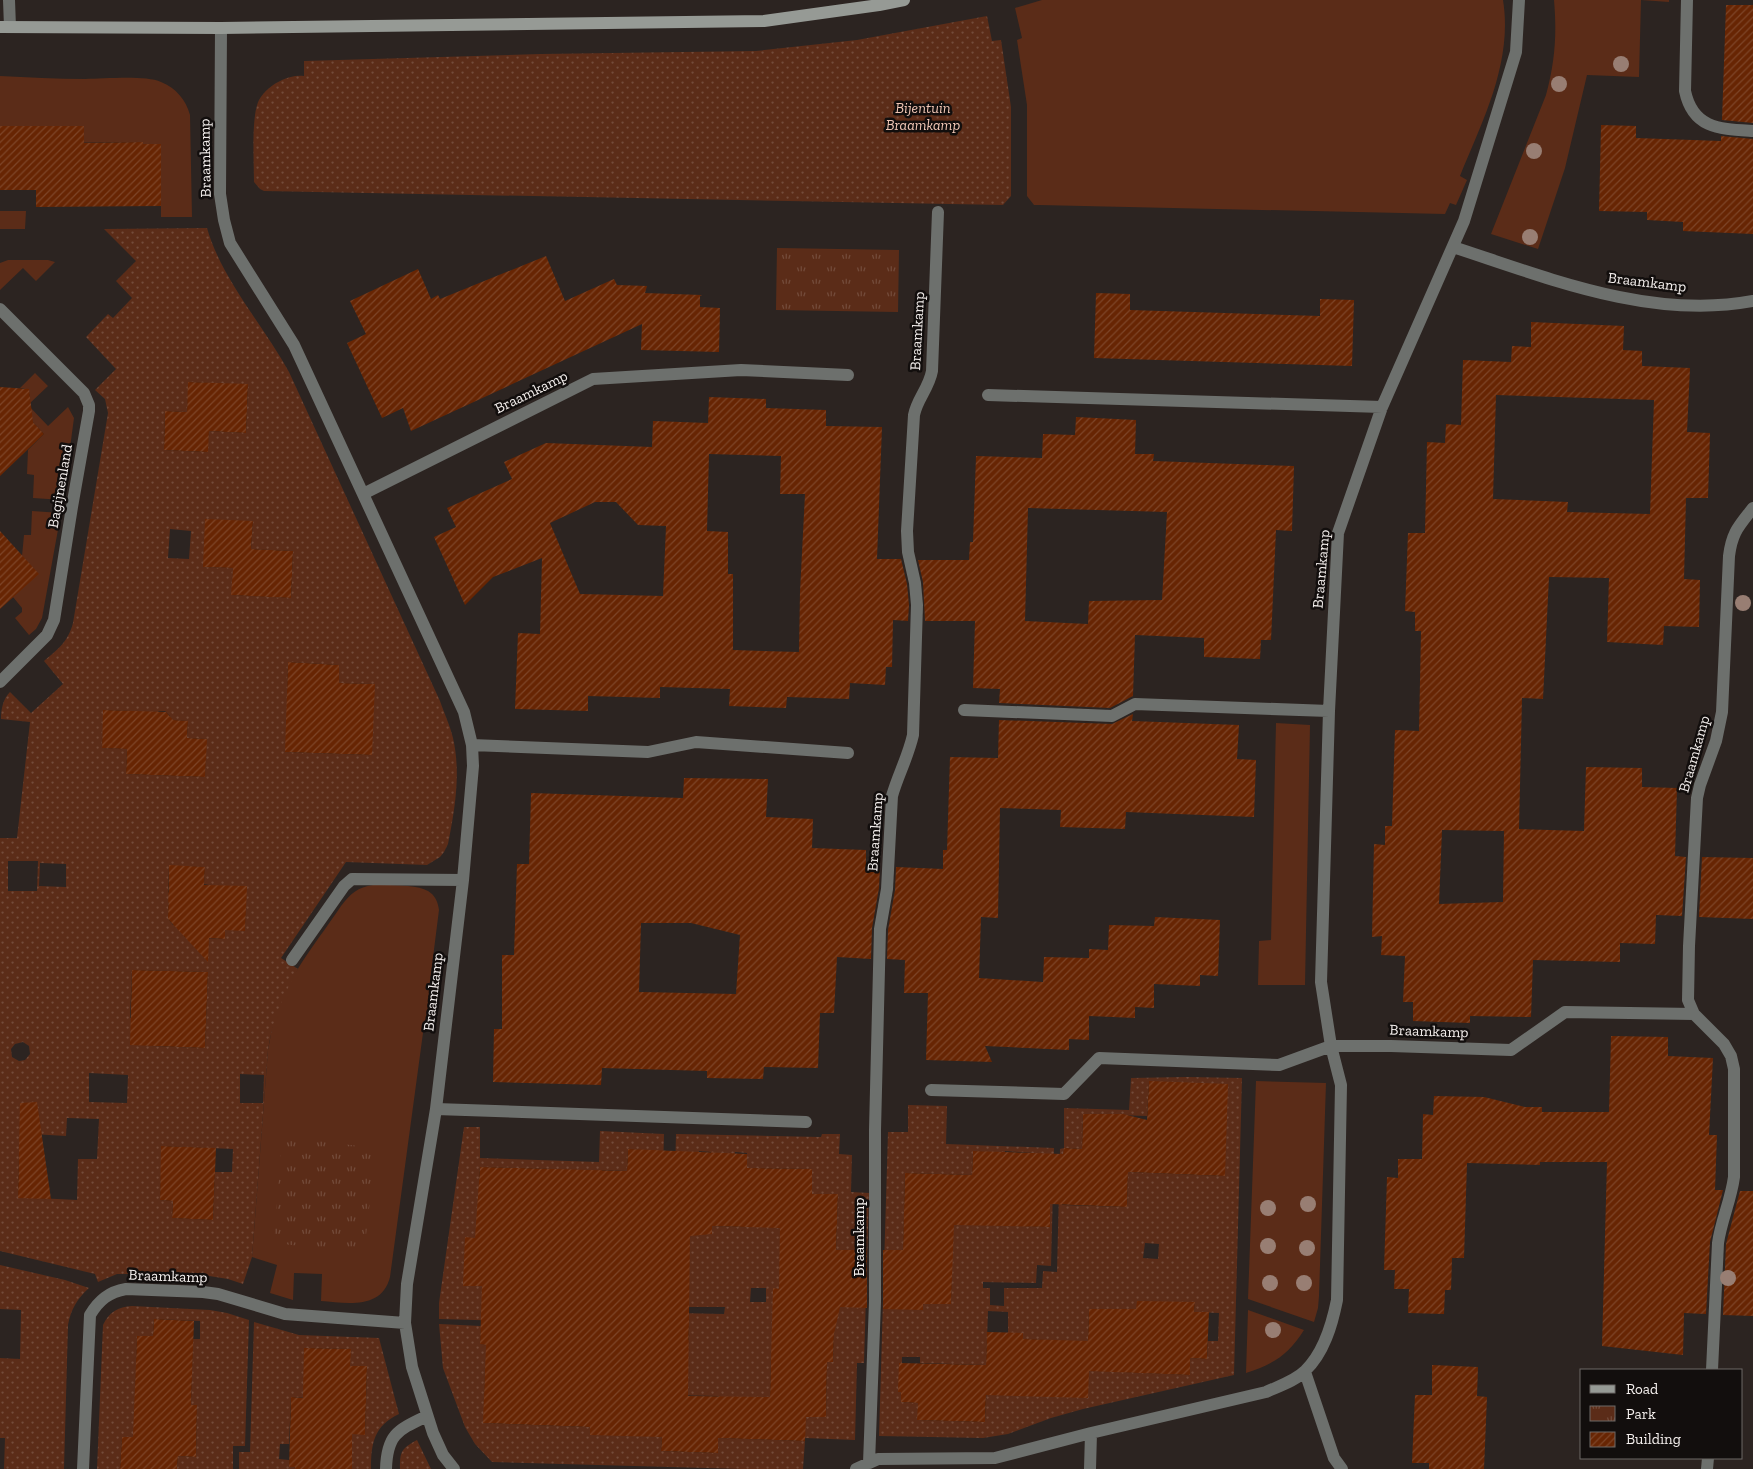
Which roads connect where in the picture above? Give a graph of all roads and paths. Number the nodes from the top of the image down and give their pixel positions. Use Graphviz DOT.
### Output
graph roads {
  1 [pos="9,0"];
  2 [pos="904,0"];
  3 [pos="1519,0"];
  4 [pos="1687,0"];
  5 [pos="5,27"];
  6 [pos="221,28"];
  7 [pos="1753,130"];
  8 [pos="938,212"];
  9 [pos="1453,247"];
  10 [pos="1753,301"];
  11 [pos="0,309"];
  12 [pos="848,375"];
  13 [pos="988,395"];
  14 [pos="1382,407"];
  15 [pos="363,494"];
  16 [pos="1753,508"];
  17 [pos="0,682"];
  18 [pos="964,710"];
  19 [pos="1329,710"];
  20 [pos="472,745"];
  21 [pos="848,753"];
  22 [pos="464,880"];
  23 [pos="292,960"];
  24 [pos="1694,1014"];
  25 [pos="1331,1046"];
  26 [pos="931,1090"];
  27 [pos="436,1109"];
  28 [pos="806,1122"];
  29 [pos="405,1323"];
  30 [pos="1712,1369"];
  31 [pos="1305,1372"];
  32 [pos="427,1416"];
  33 [pos="1091,1433"];
  34 [pos="869,1463"];
  35 [pos="83,1469"];
  36 [pos="386,1469"];
  37 [pos="454,1469"];
  38 [pos="856,1469"];
  39 [pos="1090,1469"];
  40 [pos="1342,1469"];
  1 -- 5 [label="street"];
  2 -- 6 [label="street"];
  3 -- 9 [label="street, Braamkamp"];
  4 -- 7 [label="street"];
  5 -- 6 [label="street"];
  6 -- 15 [label="street, Braamkamp"];
  8 -- 34 [label="street, Braamkamp"];
  9 -- 10 [label="street, Braamkamp"];
  9 -- 14 [label="street, Braamkamp"];
  11 -- 17 [label="street, Bagijnenland"];
  12 -- 15 [label="street, Braamkamp"];
  13 -- 14 [label="street"];
  14 -- 19 [label="street, Braamkamp"];
  15 -- 20 [label="street, Braamkamp"];
  16 -- 24 [label="street, Braamkamp"];
  18 -- 19 [label="street"];
  19 -- 25 [label="street, Braamkamp"];
  20 -- 21 [label="street"];
  20 -- 22 [label="street, Braamkamp"];
  22 -- 23 [label="street"];
  22 -- 27 [label="street, Braamkamp"];
  24 -- 25 [label="street, Braamkamp"];
  24 -- 30 [label="street, Braamkamp"];
  25 -- 26 [label="street, Braamkamp"];
  25 -- 31 [label="street, Braamkamp"];
  27 -- 28 [label="street"];
  27 -- 29 [label="street, Braamkamp"];
  29 -- 32 [label="street, Braamkamp"];
  29 -- 35 [label="street, Braamkamp"];
  31 -- 33 [label="street, Braamkamp"];
  31 -- 40 [label="street"];
  32 -- 36 [label="street"];
  32 -- 37 [label="street, Braamkamp"];
  33 -- 34 [label="street, Braamkamp"];
  33 -- 39 [label="street"];
  34 -- 38 [label="street, Braamkamp"];
}
